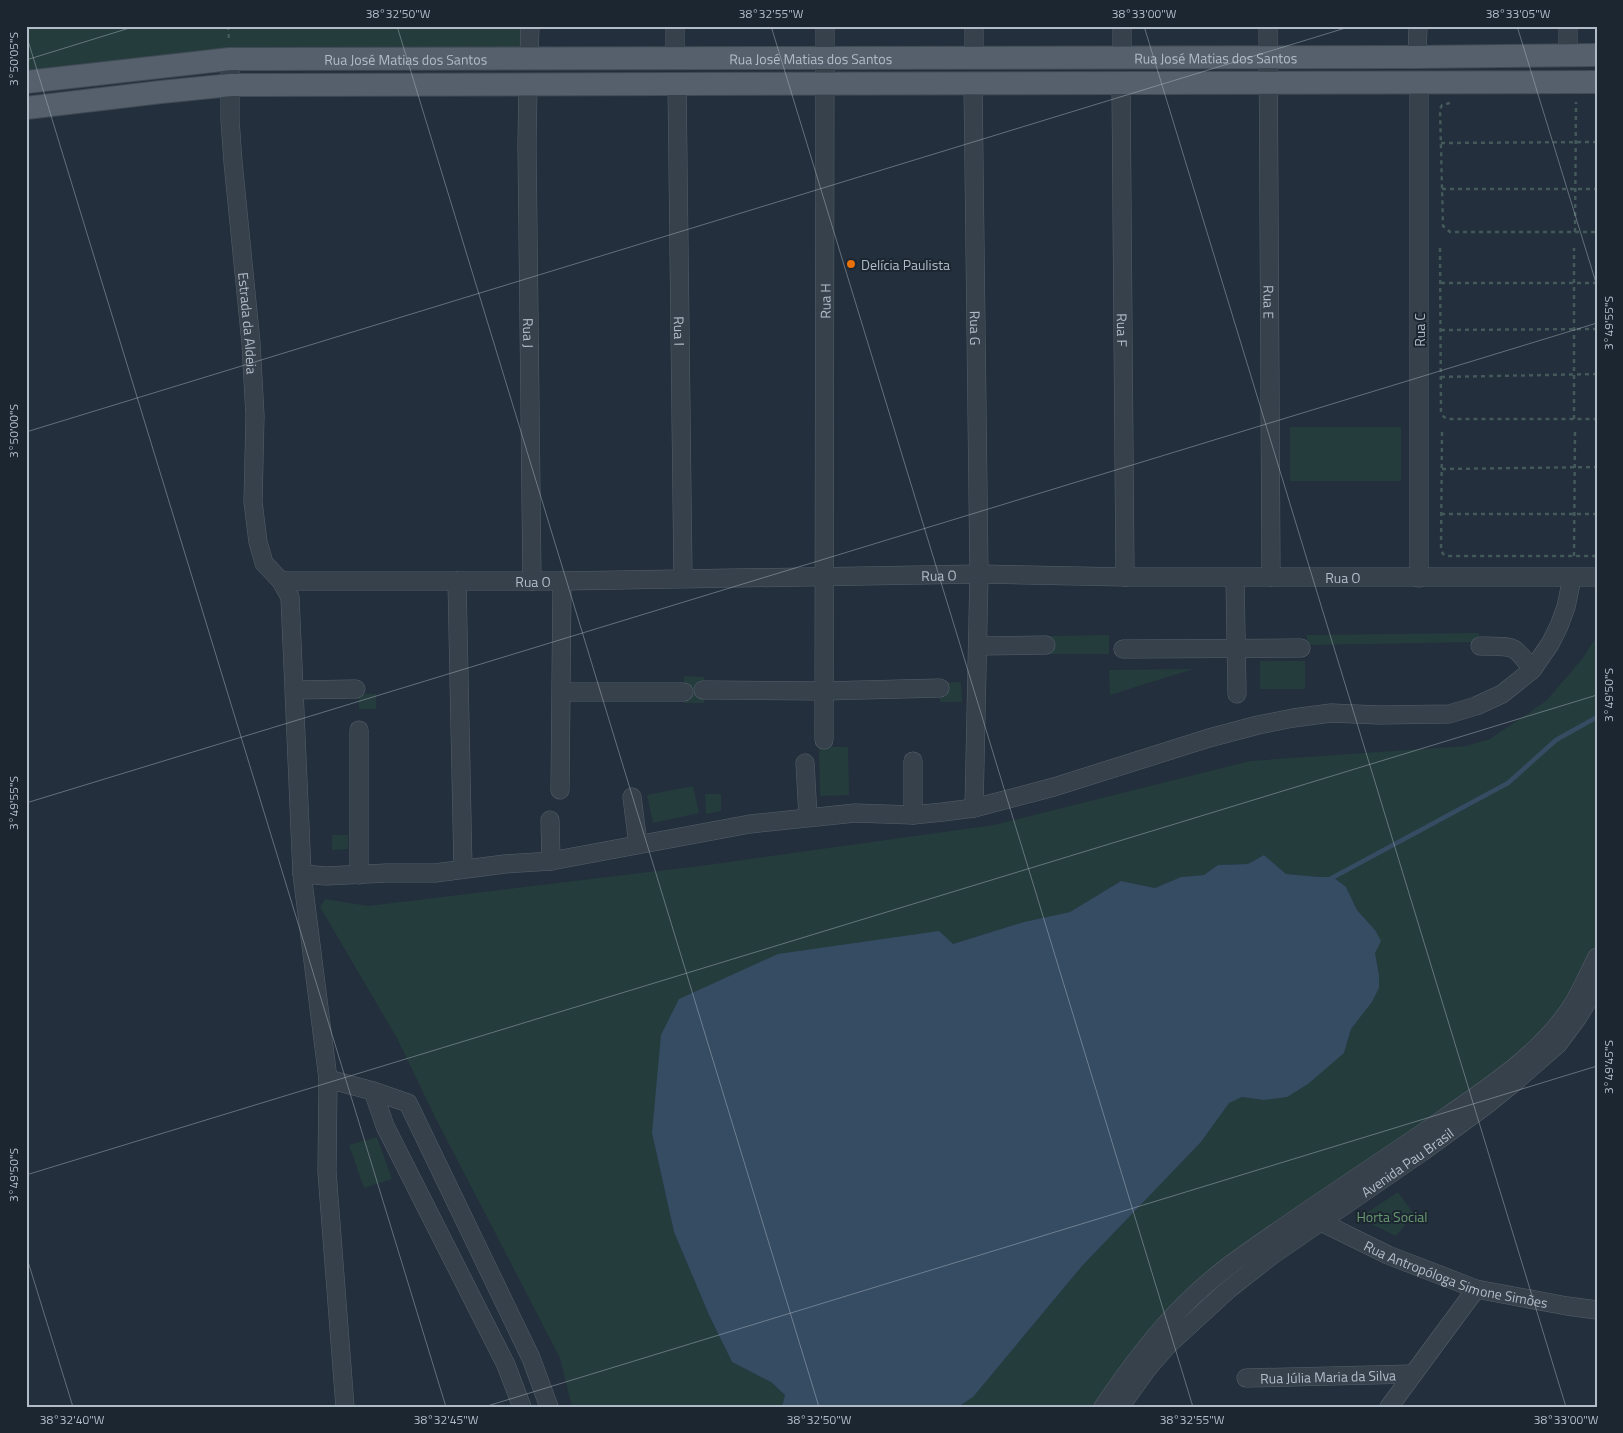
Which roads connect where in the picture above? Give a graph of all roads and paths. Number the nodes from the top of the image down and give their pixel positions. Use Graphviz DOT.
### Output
graph roads {
  1 [pos="530,26"];
  2 [pos="675,26"];
  3 [pos="825,26"];
  4 [pos="974,26"];
  5 [pos="1122,26"];
  6 [pos="1268,26"];
  7 [pos="1418,26"];
  8 [pos="1568,26"];
  9 [pos="1568,55"];
  10 [pos="1597,55"];
  11 [pos="1418,57"];
  12 [pos="529,58"];
  13 [pos="675,58"];
  14 [pos="825,58"];
  15 [pos="974,58"];
  16 [pos="1122,58"];
  17 [pos="1268,58"];
  18 [pos="230,59"];
  19 [pos="26,82"];
  20 [pos="1121,82"];
  21 [pos="1269,82"];
  22 [pos="1419,82"];
  23 [pos="1597,82"];
  24 [pos="677,83"];
  25 [pos="825,83"];
  26 [pos="973,83"];
  27 [pos="528,84"];
  28 [pos="230,85"];
  29 [pos="1458,102"];
  30 [pos="1583,102"];
  31 [pos="26,108"];
  32 [pos="1576,142"];
  33 [pos="1597,142"];
  34 [pos="1441,143"];
  35 [pos="1442,189"];
  36 [pos="1575,189"];
  37 [pos="1597,189"];
  38 [pos="1575,232"];
  39 [pos="1597,232"];
  40 [pos="1440,248"];
  41 [pos="1574,248"];
  42 [pos="1574,283"];
  43 [pos="1597,283"];
  44 [pos="1440,284"];
  45 [pos="1574,329"];
  46 [pos="1597,329"];
  47 [pos="1441,330"];
  48 [pos="1597,374"];
  49 [pos="1574,375"];
  50 [pos="1441,377"];
  51 [pos="1597,418"];
  52 [pos="1574,419"];
  53 [pos="1575,431"];
  54 [pos="1442,432"];
  55 [pos="1575,467"];
  56 [pos="1597,467"];
  57 [pos="1442,469"];
  58 [pos="1441,514"];
  59 [pos="1574,514"];
  60 [pos="1597,514"];
  61 [pos="1574,556"];
  62 [pos="1597,556"];
  63 [pos="979,574"];
  64 [pos="825,577"];
  65 [pos="1125,577"];
  66 [pos="1272,577"];
  67 [pos="1597,577"];
  68 [pos="683,578"];
  69 [pos="1235,578"];
  70 [pos="1419,578"];
  71 [pos="1572,578"];
  72 [pos="281,581"];
  73 [pos="457,581"];
  74 [pos="532,581"];
  75 [pos="562,581"];
  76 [pos="978,646"];
  77 [pos="1046,646"];
  78 [pos="1480,646"];
  79 [pos="1236,648"];
  80 [pos="1301,648"];
  81 [pos="1122,649"];
  82 [pos="1532,670"];
  83 [pos="940,688"];
  84 [pos="356,689"];
  85 [pos="295,690"];
  86 [pos="703,690"];
  87 [pos="824,690"];
  88 [pos="562,692"];
  89 [pos="684,692"];
  90 [pos="1237,694"];
  91 [pos="359,730"];
  92 [pos="824,740"];
  93 [pos="913,761"];
  94 [pos="805,763"];
  95 [pos="560,790"];
  96 [pos="632,797"];
  97 [pos="974,808"];
  98 [pos="913,815"];
  99 [pos="808,817"];
  100 [pos="550,820"];
  101 [pos="638,844"];
  102 [pos="550,861"];
  103 [pos="463,868"];
  104 [pos="302,874"];
  105 [pos="359,875"];
  106 [pos="1597,957"];
  107 [pos="1597,986"];
  108 [pos="328,1079"];
  109 [pos="373,1091"];
  110 [pos="1319,1222"];
  111 [pos="1476,1289"];
  112 [pos="1597,1310"];
  113 [pos="1412,1374"];
  114 [pos="1246,1378"];
  115 [pos="345,1407"];
  116 [pos="522,1407"];
  117 [pos="549,1407"];
  118 [pos="1103,1407"];
  119 [pos="1120,1407"];
  120 [pos="1390,1407"];
  1 -- 12 [label="street"];
  2 -- 13 [label="street"];
  3 -- 14 [label="street, Rua H"];
  4 -- 15 [label="street"];
  5 -- 16 [label="street"];
  6 -- 17 [label="street, Rua E"];
  7 -- 11 [label="street"];
  8 -- 9 [label="street"];
  9 -- 10 [label="main road, Rua José Matias dos Santos"];
  9 -- 11 [label="main road, Rua José Matias dos Santos"];
  11 -- 17 [label="main road, Rua José Matias dos Santos"];
  12 -- 13 [label="main road, Rua José Matias dos Santos"];
  12 -- 18 [label="main road, Rua José Matias dos Santos"];
  13 -- 14 [label="main road, Rua José Matias dos Santos"];
  14 -- 15 [label="main road, Rua José Matias dos Santos"];
  14 -- 25 [label="street, Rua H"];
  15 -- 16 [label="main road, Rua José Matias dos Santos"];
  16 -- 17 [label="main road, Rua José Matias dos Santos"];
  17 -- 21 [label="street, Rua E"];
  18 -- 19 [label="main road, Rua José Matias dos Santos"];
  18 -- 28 [label="street, Estrada da Aldeia"];
  20 -- 21 [label="main road, Rua José Matias dos Santos"];
  20 -- 26 [label="main road, Rua José Matias dos Santos"];
  20 -- 65 [label="street, Rua F"];
  21 -- 22 [label="main road, Rua José Matias dos Santos"];
  21 -- 66 [label="street, Rua E"];
  22 -- 23 [label="main road, Rua José Matias dos Santos"];
  22 -- 70 [label="street, Rua C"];
  24 -- 25 [label="main road, Rua José Matias dos Santos"];
  24 -- 27 [label="main road, Rua José Matias dos Santos"];
  24 -- 68 [label="street, Rua I"];
  25 -- 26 [label="main road, Rua José Matias dos Santos"];
  25 -- 64 [label="street, Rua H"];
  26 -- 63 [label="street, Rua G"];
  27 -- 28 [label="main road, Rua José Matias dos Santos"];
  27 -- 74 [label="street, Rua J"];
  28 -- 31 [label="main road, Rua José Matias dos Santos"];
  28 -- 72 [label="street, Estrada da Aldeia"];
  29 -- 34 [label="path"];
  30 -- 32 [label="path"];
  32 -- 33 [label="path"];
  32 -- 34 [label="path"];
  32 -- 36 [label="path"];
  34 -- 35 [label="path"];
  35 -- 36 [label="path"];
  35 -- 38 [label="path"];
  36 -- 37 [label="path"];
  36 -- 38 [label="path"];
  38 -- 39 [label="path"];
  40 -- 44 [label="path"];
  41 -- 42 [label="path"];
  42 -- 43 [label="path"];
  42 -- 44 [label="path"];
  42 -- 45 [label="path"];
  44 -- 47 [label="path"];
  45 -- 46 [label="path"];
  45 -- 47 [label="path"];
  45 -- 49 [label="path"];
  47 -- 50 [label="path"];
  48 -- 49 [label="path"];
  49 -- 50 [label="path"];
  49 -- 52 [label="path"];
  50 -- 52 [label="path"];
  51 -- 52 [label="path"];
  53 -- 55 [label="path"];
  54 -- 57 [label="path"];
  55 -- 56 [label="path"];
  55 -- 57 [label="path"];
  55 -- 59 [label="path"];
  57 -- 58 [label="path"];
  58 -- 59 [label="path"];
  58 -- 61 [label="path"];
  59 -- 60 [label="path"];
  59 -- 61 [label="path"];
  61 -- 62 [label="path"];
  63 -- 64 [label="street, Rua O"];
  63 -- 65 [label="street, Rua O"];
  63 -- 76 [label="street, Rua G"];
  64 -- 68 [label="street, Rua O"];
  64 -- 87 [label="street, Rua H"];
  65 -- 69 [label="street, Rua O"];
  66 -- 69 [label="street, Rua O"];
  66 -- 70 [label="street, Rua O"];
  67 -- 71 [label="street, Rua O"];
  68 -- 75 [label="street, Rua O"];
  69 -- 79 [label="street"];
  70 -- 71 [label="street, Rua O"];
  71 -- 82 [label="street"];
  72 -- 73 [label="street, Rua O"];
  72 -- 85 [label="street"];
  73 -- 74 [label="street, Rua O"];
  73 -- 103 [label="street"];
  74 -- 75 [label="street, Rua O"];
  75 -- 88 [label="street"];
  76 -- 77 [label="street"];
  76 -- 97 [label="street, Rua G"];
  78 -- 82 [label="street"];
  79 -- 80 [label="street"];
  79 -- 81 [label="street"];
  79 -- 90 [label="street"];
  82 -- 97 [label="street"];
  83 -- 87 [label="street"];
  84 -- 85 [label="street"];
  85 -- 104 [label="street"];
  86 -- 87 [label="street"];
  87 -- 92 [label="street, Rua H"];
  88 -- 89 [label="street"];
  88 -- 95 [label="street"];
  91 -- 105 [label="street"];
  93 -- 98 [label="street"];
  94 -- 99 [label="street"];
  96 -- 101 [label="street"];
  97 -- 98 [label="street"];
  98 -- 99 [label="street"];
  99 -- 101 [label="street"];
  100 -- 102 [label="street"];
  101 -- 102 [label="street"];
  102 -- 103 [label="street"];
  103 -- 105 [label="street"];
  104 -- 105 [label="street"];
  104 -- 108 [label="street"];
  106 -- 118 [label="street"];
  107 -- 110 [label="street, Avenida Pau Brasil"];
  108 -- 109 [label="street"];
  108 -- 115 [label="street"];
  109 -- 116 [label="street"];
  109 -- 117 [label="street"];
  110 -- 111 [label="street, Rua Antropóloga Simone Simões"];
  110 -- 119 [label="street, Avenida Pau Brasil"];
  111 -- 112 [label="street, Rua Antropóloga Simone Simões"];
  111 -- 113 [label="street"];
  113 -- 114 [label="street, Rua Júlia Maria da Silva"];
  113 -- 120 [label="street"];
}
